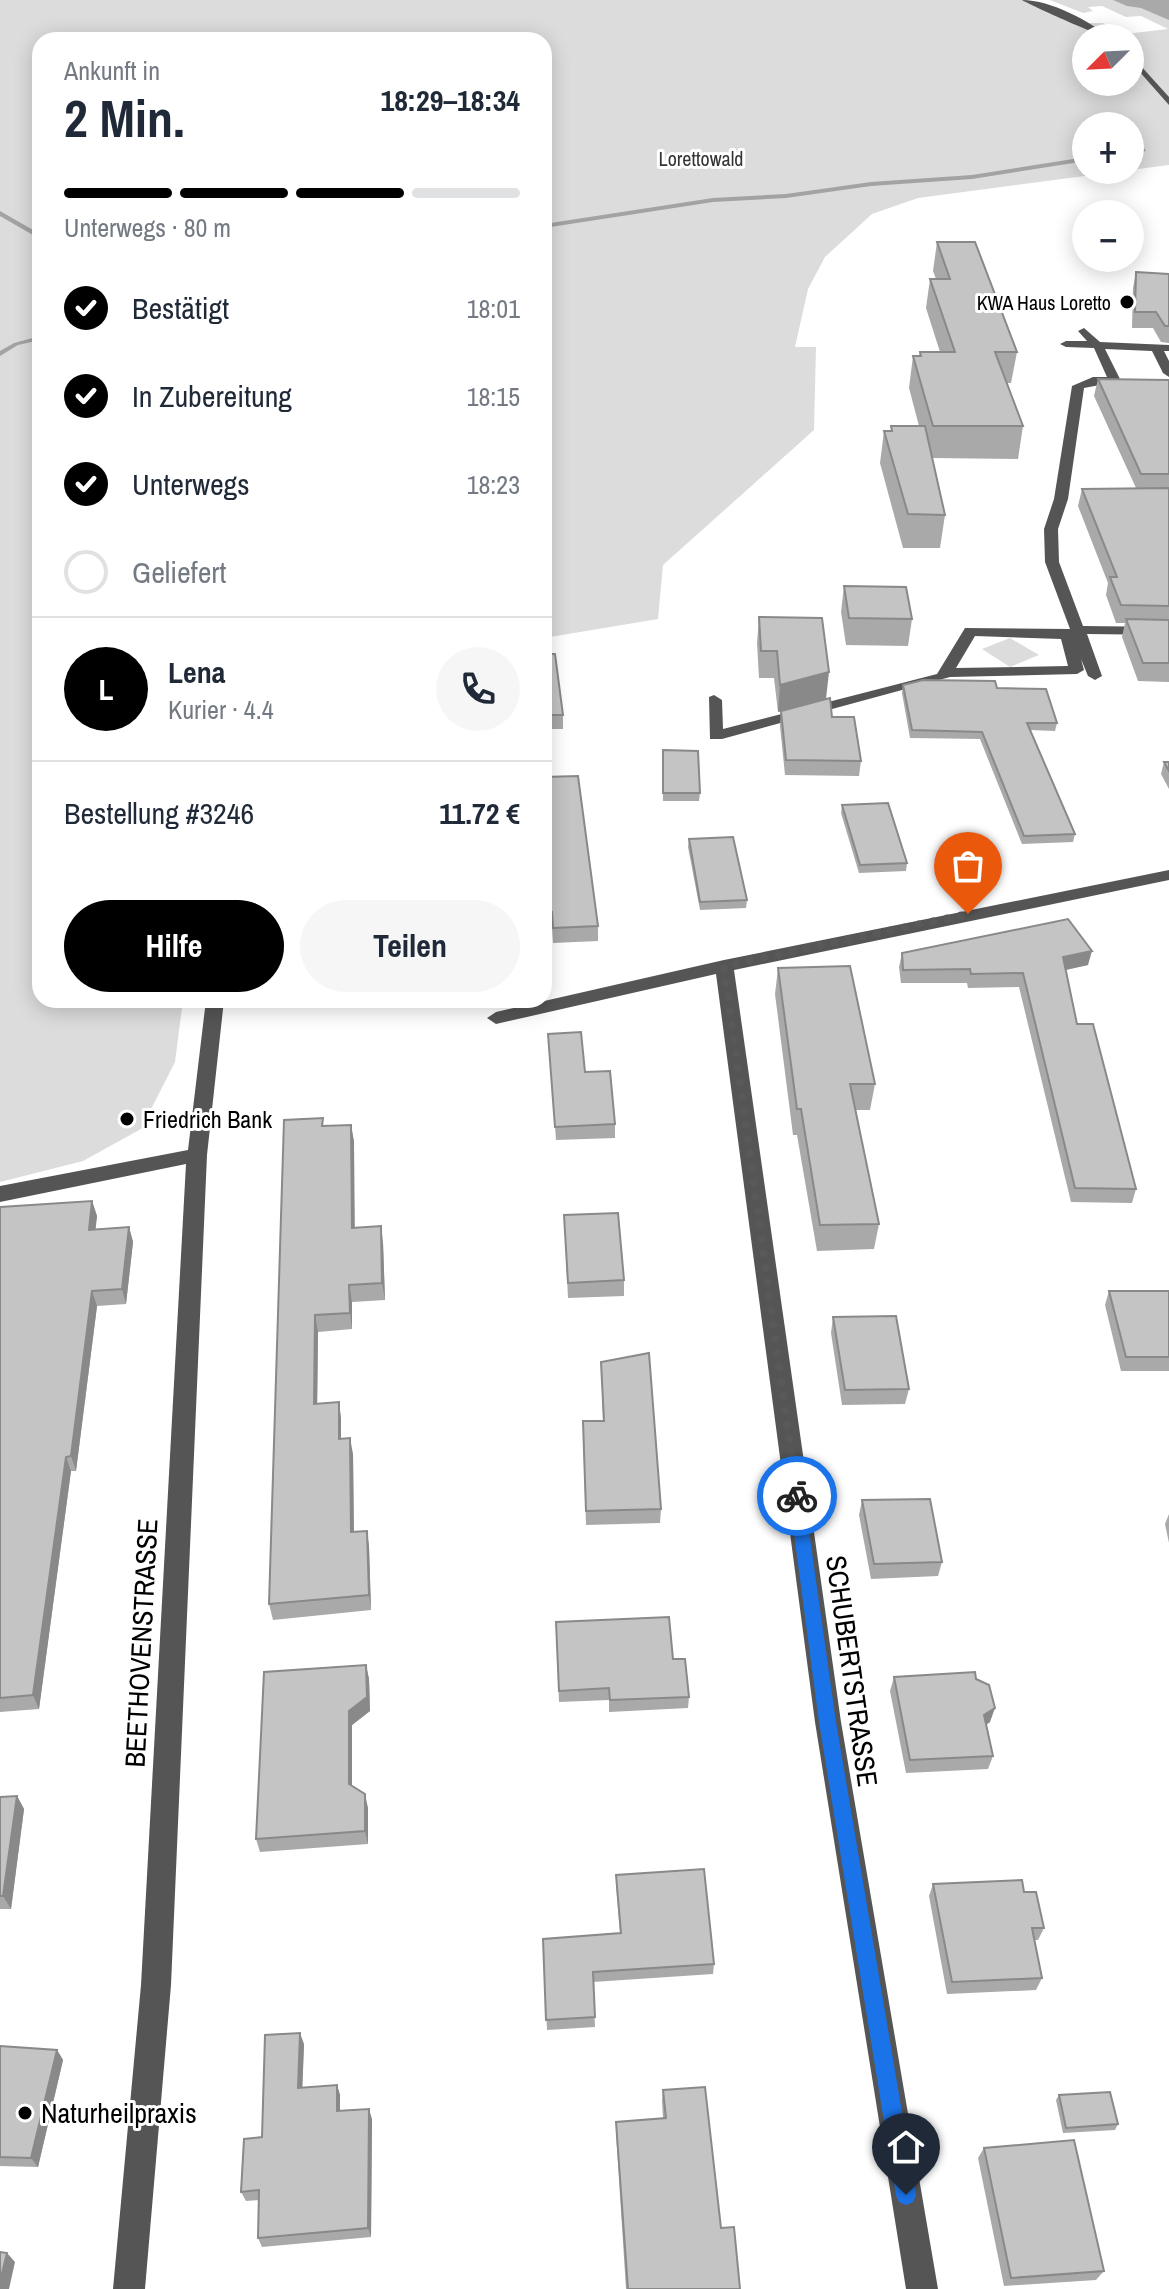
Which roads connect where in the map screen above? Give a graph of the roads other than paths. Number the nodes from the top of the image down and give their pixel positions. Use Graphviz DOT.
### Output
graph roads {
  1 [pos="1026,0"];
  2 [pos="1082,24"];
  3 [pos="1144,73"];
  4 [pos="1169,102"];
  5 [pos="1084,331"];
  6 [pos="1066,344"];
  7 [pos="1098,346"];
  8 [pos="1156,347"];
  9 [pos="1169,348"];
  10 [pos="1169,373"];
  11 [pos="1061,499"];
  12 [pos="1077,499"];
  13 [pos="1169,631"];
  14 [pos="1073,632"];
  15 [pos="947,673"];
  16 [pos="1095,676"];
  17 [pos="714,700"];
  18 [pos="1169,875"];
  19 [pos="724,966"];
  20 [pos="552,1005"];
  21 [pos="214,1008"];
  22 [pos="540,1008"];
  23 [pos="496,1018"];
  24 [pos="197,1155"];
  25 [pos="0,1194"];
  26 [pos="129,2289"];
  27 [pos="922,2289"];
  1 -- 2 [label="street"];
  3 -- 4 [label="street"];
  5 -- 7 [label="street"];
  6 -- 7 [label="street"];
  7 -- 8 [label="street"];
  7 -- 11 [label="street"];
  8 -- 9 [label="street"];
  8 -- 10 [label="street"];
  11 -- 12 [label="street"];
  11 -- 14 [label="street"];
  13 -- 14 [label="street"];
  14 -- 15 [label="street"];
  14 -- 15 [label="street"];
  14 -- 16 [label="street"];
  15 -- 17 [label="street"];
  18 -- 19 [label="street"];
  19 -- 20 [label="street"];
  19 -- 27 [label="street, SCHUBERTSTRASSE"];
  21 -- 24 [label="street, BEETHOVENSTRASSE"];
  22 -- 23 [label="street"];
  24 -- 25 [label="street"];
  24 -- 26 [label="street, BEETHOVENSTRASSE"];
}
